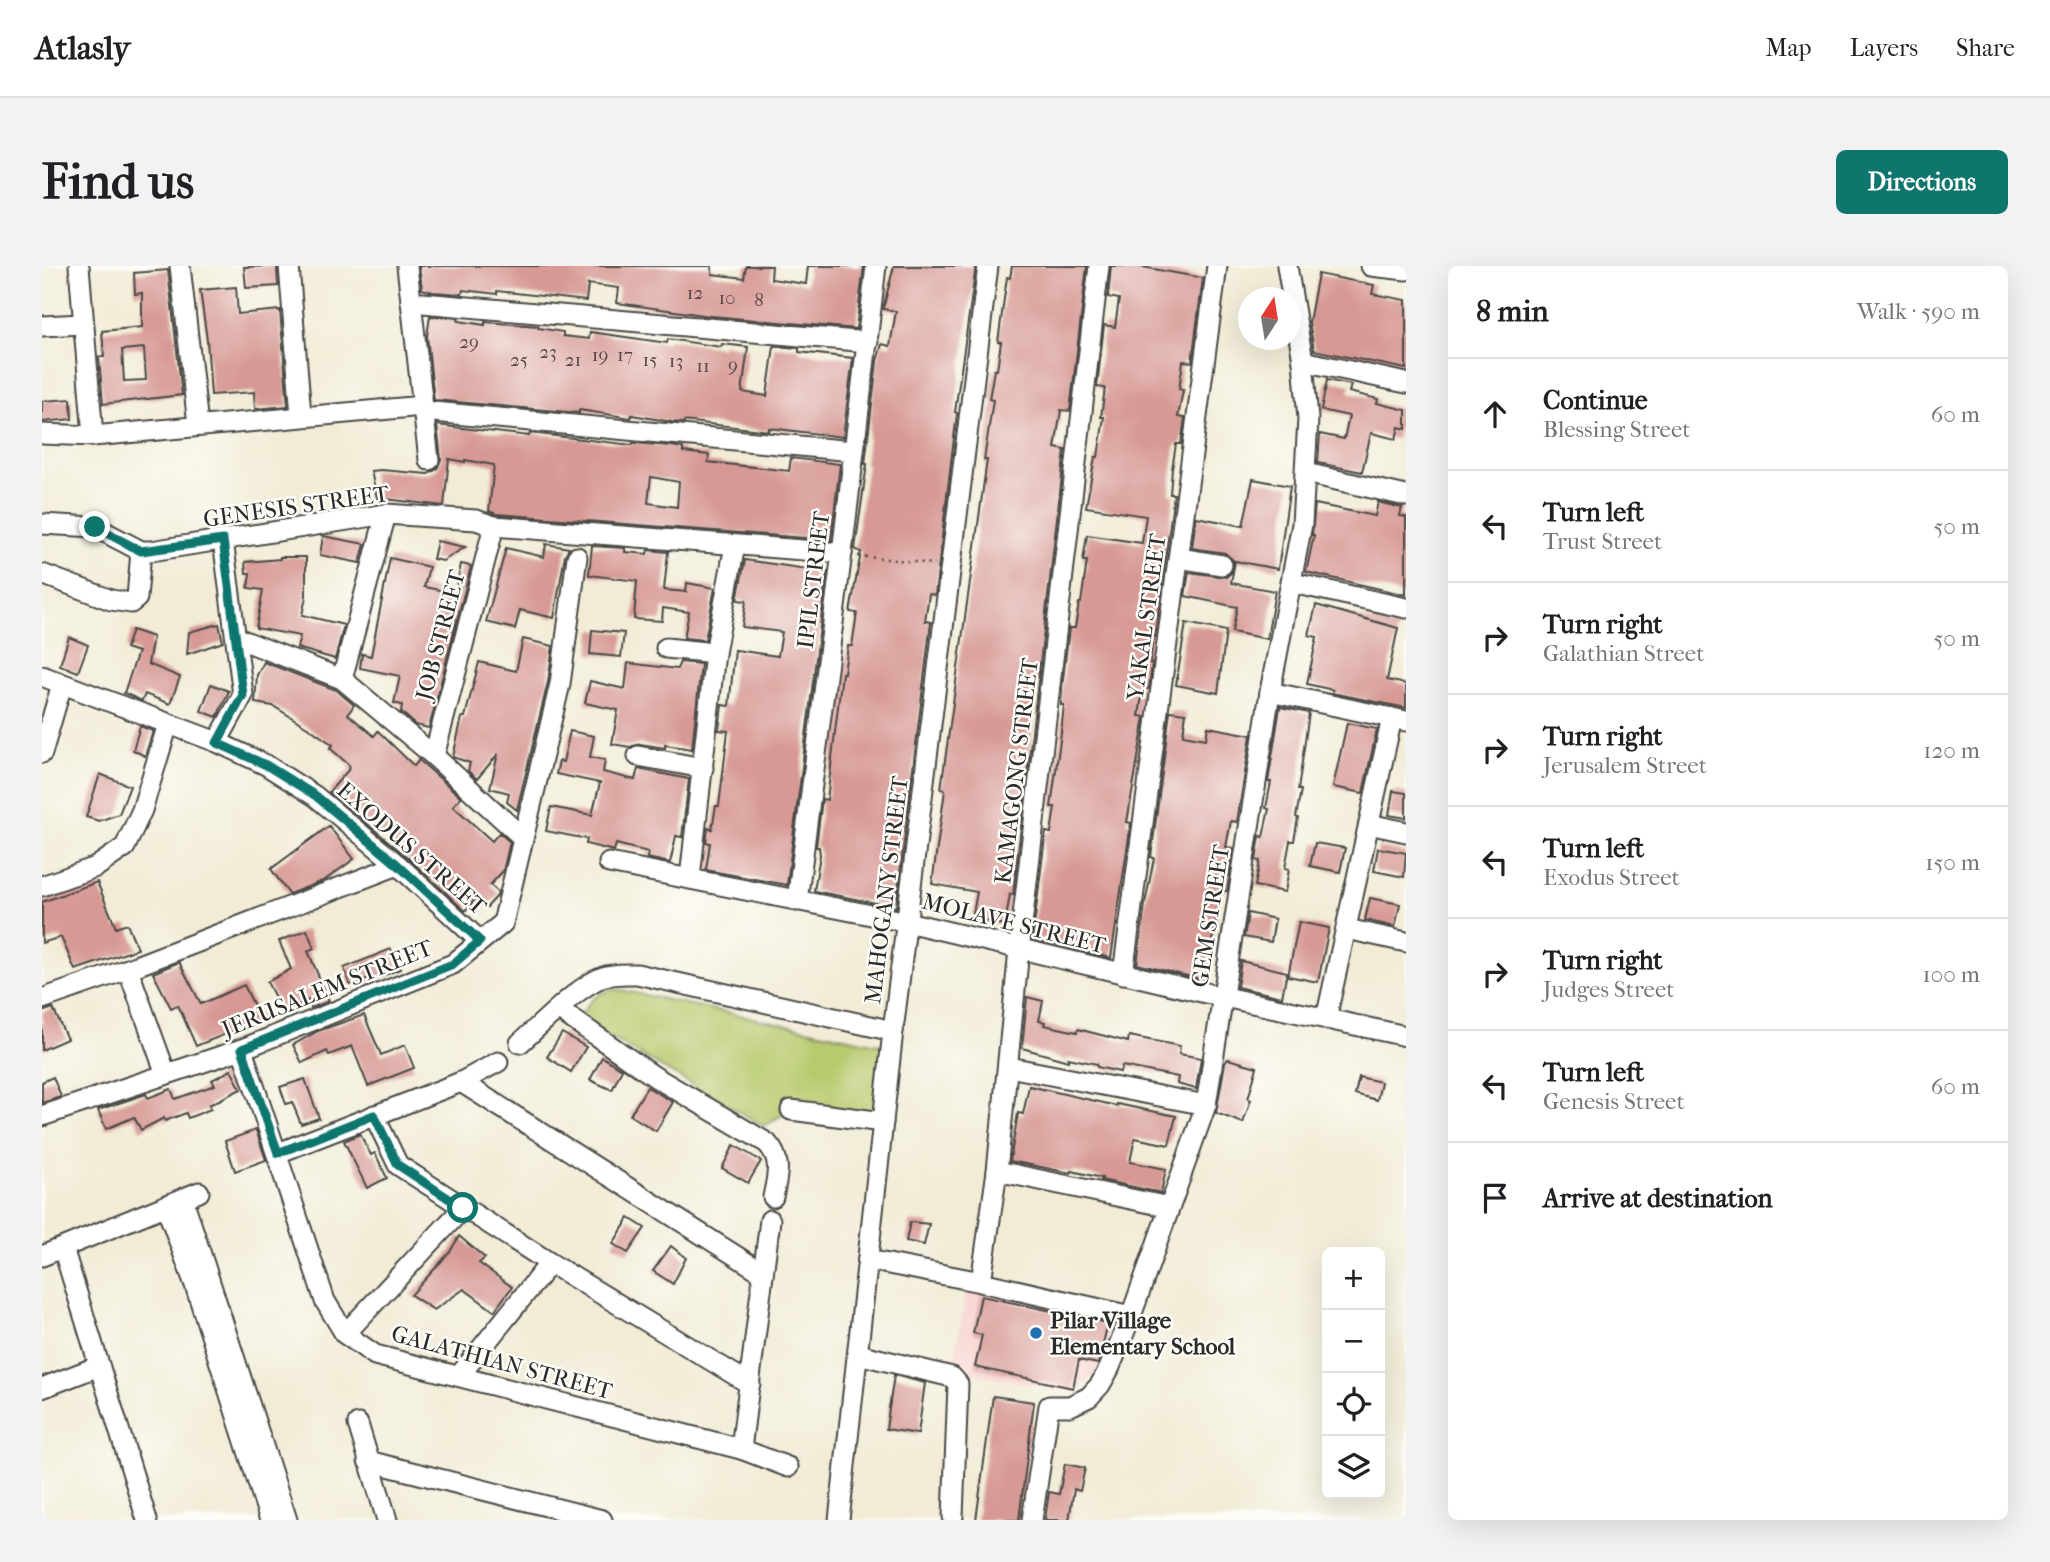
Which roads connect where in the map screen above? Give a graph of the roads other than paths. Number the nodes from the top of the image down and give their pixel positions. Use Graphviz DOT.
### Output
graph roads {
  1 [pos="79,266"];
  2 [pos="180,266"];
  3 [pos="289,266"];
  4 [pos="407,266"];
  5 [pos="876,266"];
  6 [pos="988,266"];
  7 [pos="1099,266"];
  8 [pos="1217,266"];
  9 [pos="1287,266"];
  10 [pos="1371,266"];
  11 [pos="1406,270"];
  12 [pos="411,302"];
  13 [pos="83,324"];
  14 [pos="42,326"];
  15 [pos="867,342"];
  16 [pos="1303,361"];
  17 [pos="1406,383"];
  18 [pos="423,408"];
  19 [pos="301,415"];
  20 [pos="198,425"];
  21 [pos="42,434"];
  22 [pos="93,436"];
  23 [pos="853,452"];
  24 [pos="429,460"];
  25 [pos="1306,473"];
  26 [pos="1406,496"];
  27 [pos="386,514"];
  28 [pos="42,524"];
  29 [pos="494,526"];
  30 [pos="223,540"];
  31 [pos="735,545"];
  32 [pos="141,551"];
  33 [pos="842,553"];
  34 [pos="577,557"];
  35 [pos="1179,558"];
  36 [pos="1222,565"];
  37 [pos="42,574"];
  38 [pos="1293,583"];
  39 [pos="1406,608"];
  40 [pos="237,638"];
  41 [pos="666,648"];
  42 [pos="715,653"];
  43 [pos="42,676"];
  44 [pos="342,678"];
  45 [pos="62,684"];
  46 [pos="1270,692"];
  47 [pos="1399,720"];
  48 [pos="168,724"];
  49 [pos="217,743"];
  50 [pos="42,753"];
  51 [pos="434,756"];
  52 [pos="638,756"];
  53 [pos="703,768"];
  54 [pos="1369,824"];
  55 [pos="1406,832"];
  56 [pos="523,838"];
  57 [pos="609,863"];
  58 [pos="398,865"];
  59 [pos="690,878"];
  60 [pos="42,886"];
  61 [pos="797,901"];
  62 [pos="907,922"];
  63 [pos="1347,929"];
  64 [pos="480,941"];
  65 [pos="1406,942"];
  66 [pos="1019,950"];
  67 [pos="128,969"];
  68 [pos="1123,974"];
  69 [pos="1223,997"];
  70 [pos="42,999"];
  71 [pos="558,1009"];
  72 [pos="1326,1018"];
  73 [pos="893,1031"];
  74 [pos="1406,1036"];
  75 [pos="520,1043"];
  76 [pos="242,1049"];
  77 [pos="498,1062"];
  78 [pos="1009,1067"];
  79 [pos="166,1074"];
  80 [pos="461,1082"];
  81 [pos="1206,1105"];
  82 [pos="790,1110"];
  83 [pos="374,1115"];
  84 [pos="42,1116"];
  85 [pos="883,1122"];
  86 [pos="278,1153"];
  87 [pos="997,1171"];
  88 [pos="773,1197"];
  89 [pos="183,1199"];
  90 [pos="1169,1207"];
  91 [pos="463,1208"];
  92 [pos="769,1220"];
  93 [pos="63,1248"];
  94 [pos="42,1256"];
  95 [pos="868,1261"];
  96 [pos="550,1264"];
  97 [pos="763,1273"];
  98 [pos="981,1282"];
  99 [pos="1131,1316"];
  100 [pos="345,1334"];
  101 [pos="859,1354"];
  102 [pos="99,1366"];
  103 [pos="459,1376"];
  104 [pos="750,1384"];
  105 [pos="42,1388"];
  106 [pos="358,1424"];
  107 [pos="741,1449"];
  108 [pos="368,1461"];
  109 [pos="788,1467"];
  110 [pos="953,1517"];
  111 [pos="147,1520"];
  112 [pos="270,1520"];
  113 [pos="287,1520"];
  114 [pos="387,1520"];
  115 [pos="602,1520"];
  116 [pos="839,1520"];
  117 [pos="1032,1520"];
  1 -- 13 [label="street"];
  2 -- 20 [label="street"];
  3 -- 19 [label="street"];
  4 -- 12 [label="street"];
  5 -- 15 [label="street, IPIL STREET"];
  6 -- 62 [label="street, MAHOGANY STREET"];
  7 -- 66 [label="street, KAMAGONG STREET"];
  8 -- 35 [label="street, YAKAL STREET"];
  9 -- 16 [label="street, GEM STREET"];
  10 -- 11 [label="street"];
  12 -- 15 [label="street"];
  12 -- 18 [label="street"];
  13 -- 14 [label="street"];
  13 -- 22 [label="street"];
  15 -- 23 [label="street, IPIL STREET"];
  16 -- 17 [label="street"];
  16 -- 25 [label="street, GEM STREET"];
  18 -- 19 [label="street"];
  18 -- 23 [label="street"];
  18 -- 24 [label="street"];
  19 -- 20 [label="street"];
  20 -- 22 [label="street"];
  21 -- 22 [label="street"];
  23 -- 33 [label="street, IPIL STREET"];
  25 -- 26 [label="street"];
  25 -- 38 [label="street, GEM STREET"];
  27 -- 29 [label="street, GENESIS STREET"];
  27 -- 30 [label="street, GENESIS STREET"];
  27 -- 44 [label="street"];
  28 -- 32 [label="street"];
  29 -- 31 [label="street, GENESIS STREET"];
  29 -- 51 [label="street, JOB STREET"];
  30 -- 32 [label="street, GENESIS STREET"];
  30 -- 40 [label="street"];
  31 -- 33 [label="street, GENESIS STREET"];
  31 -- 42 [label="street"];
  32 -- 37 [label="street"];
  33 -- 61 [label="street, IPIL STREET"];
  34 -- 56 [label="street, JERUSALEM STREET"];
  35 -- 36 [label="street"];
  35 -- 68 [label="street, YAKAL STREET"];
  38 -- 39 [label="street"];
  38 -- 46 [label="street, GEM STREET"];
  40 -- 44 [label="street"];
  40 -- 49 [label="street"];
  41 -- 42 [label="street"];
  42 -- 53 [label="street"];
  43 -- 45 [label="street, EXODUS STREET"];
  44 -- 51 [label="street"];
  45 -- 48 [label="street, EXODUS STREET"];
  45 -- 50 [label="street"];
  46 -- 47 [label="street"];
  46 -- 69 [label="street, GEM STREET"];
  47 -- 54 [label="street"];
  48 -- 49 [label="street, EXODUS STREET"];
  48 -- 60 [label="street"];
  49 -- 58 [label="street, EXODUS STREET"];
  51 -- 56 [label="street"];
  52 -- 53 [label="street"];
  53 -- 59 [label="street"];
  54 -- 55 [label="street"];
  54 -- 63 [label="street"];
  56 -- 64 [label="street, JERUSALEM STREET"];
  57 -- 59 [label="street, MOLAVE STREET"];
  58 -- 64 [label="street, EXODUS STREET"];
  58 -- 67 [label="street"];
  59 -- 61 [label="street, MOLAVE STREET"];
  61 -- 62 [label="street, MOLAVE STREET"];
  62 -- 66 [label="street, MOLAVE STREET"];
  62 -- 73 [label="street, MAHOGANY STREET"];
  63 -- 65 [label="street"];
  63 -- 72 [label="street"];
  64 -- 76 [label="street, JERUSALEM STREET"];
  66 -- 68 [label="street, MOLAVE STREET"];
  66 -- 78 [label="street, KAMAGONG STREET"];
  67 -- 70 [label="street"];
  67 -- 79 [label="street"];
  68 -- 69 [label="street, MOLAVE STREET"];
  69 -- 72 [label="street, MOLAVE STREET"];
  69 -- 81 [label="street, GEM STREET"];
  71 -- 73 [label="street"];
  71 -- 75 [label="street"];
  71 -- 88 [label="street"];
  72 -- 74 [label="street, MOLAVE STREET"];
  73 -- 85 [label="street, MAHOGANY STREET"];
  76 -- 79 [label="street, JERUSALEM STREET"];
  76 -- 86 [label="street, GALATHIAN STREET"];
  77 -- 80 [label="street"];
  78 -- 81 [label="street"];
  78 -- 87 [label="street, KAMAGONG STREET"];
  79 -- 84 [label="street, JERUSALEM STREET"];
  80 -- 83 [label="street"];
  80 -- 97 [label="street"];
  81 -- 90 [label="street, GEM STREET"];
  82 -- 85 [label="street"];
  83 -- 86 [label="street"];
  83 -- 91 [label="street"];
  85 -- 95 [label="street, MAHOGANY STREET"];
  86 -- 100 [label="street, GALATHIAN STREET"];
  87 -- 90 [label="street"];
  87 -- 98 [label="street, KAMAGONG STREET"];
  89 -- 93 [label="street"];
  89 -- 112 [label="street"];
  89 -- 113 [label="street"];
  90 -- 99 [label="street, GEM STREET"];
  91 -- 96 [label="street"];
  91 -- 100 [label="street"];
  92 -- 97 [label="street"];
  93 -- 94 [label="street"];
  93 -- 102 [label="street"];
  95 -- 98 [label="street"];
  95 -- 101 [label="street, MAHOGANY STREET"];
  96 -- 103 [label="street"];
  96 -- 104 [label="street"];
  97 -- 104 [label="street"];
  98 -- 99 [label="street"];
  99 -- 117 [label="street, GEM STREET"];
  100 -- 103 [label="street, GALATHIAN STREET"];
  101 -- 110 [label="street"];
  101 -- 116 [label="street, MAHOGANY STREET"];
  102 -- 105 [label="street"];
  102 -- 111 [label="street"];
  103 -- 107 [label="street, GALATHIAN STREET"];
  104 -- 107 [label="street"];
  106 -- 108 [label="street"];
  107 -- 109 [label="street, GALATHIAN STREET"];
  108 -- 114 [label="street"];
  108 -- 115 [label="street"];
}
